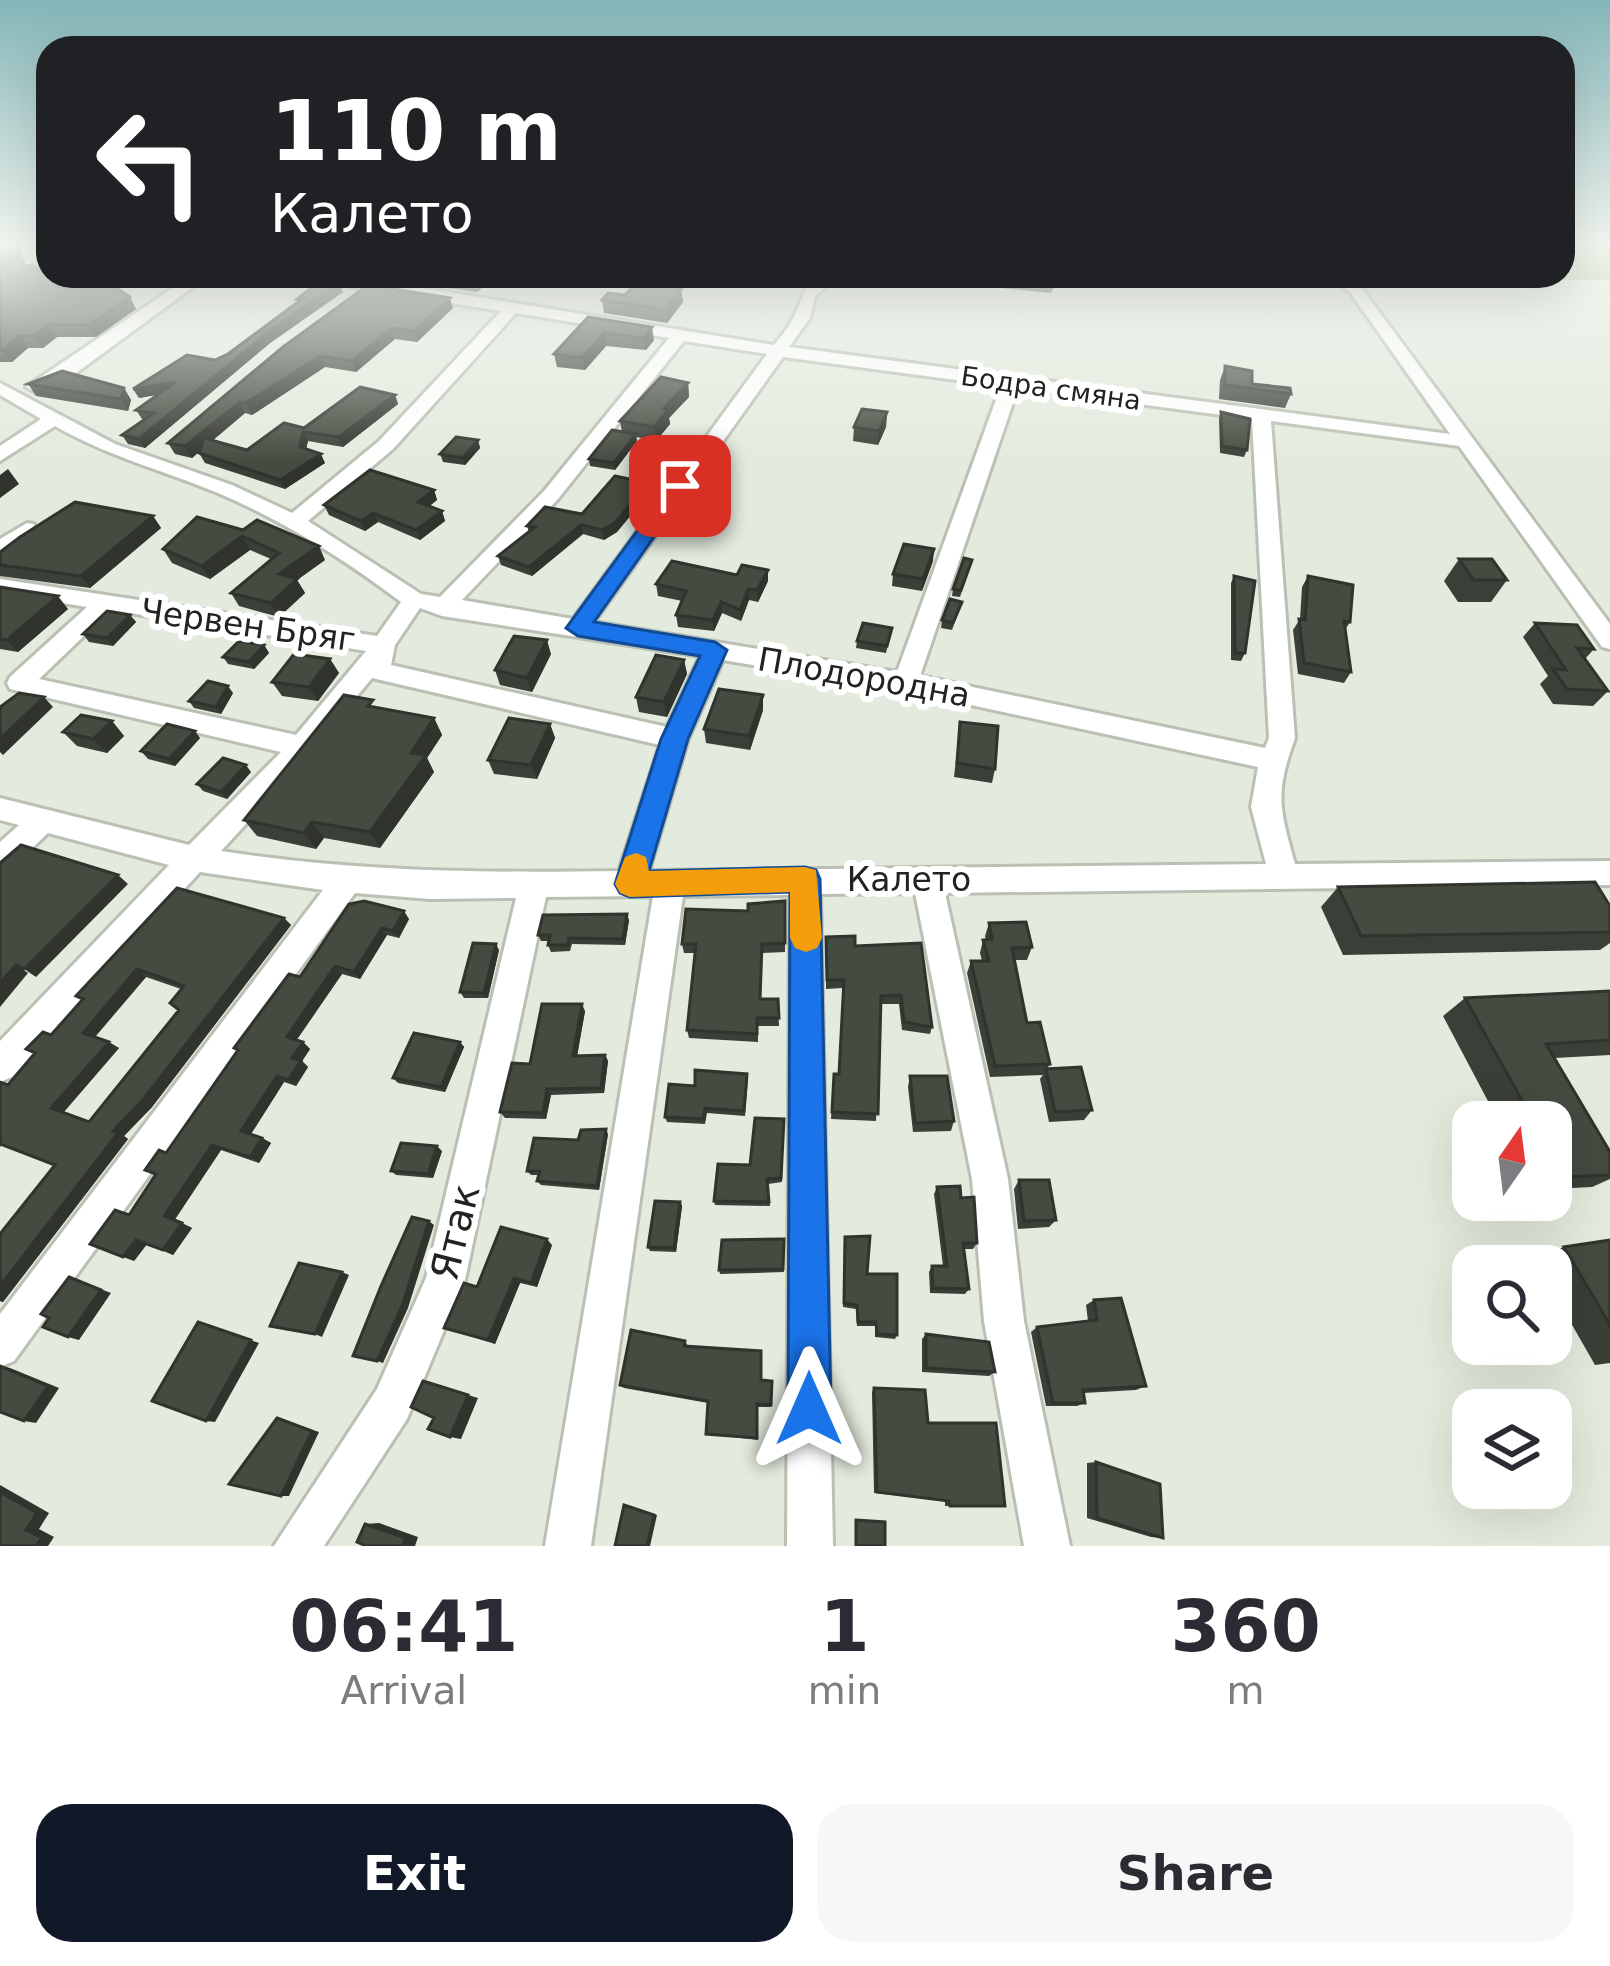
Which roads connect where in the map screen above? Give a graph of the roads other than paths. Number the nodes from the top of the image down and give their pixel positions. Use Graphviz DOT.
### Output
graph roads {
  1 [pos="142,318"];
  2 [pos="503,318"];
  3 [pos="573,318"];
  4 [pos="802,318"];
  5 [pos="1375,318"];
  6 [pos="681,334"];
  7 [pos="778,351"];
  8 [pos="1011,382"];
  9 [pos="7,390"];
  10 [pos="1261,417"];
  11 [pos="56,418"];
  12 [pos="1461,441"];
  13 [pos="0,455"];
  14 [pos="0,522"];
  15 [pos="294,522"];
  16 [pos="0,550"];
  17 [pos="2,588"];
  18 [pos="103,604"];
  19 [pos="428,604"];
  20 [pos="578,628"];
  21 [pos="1610,641"];
  22 [pos="384,646"];
  23 [pos="715,650"];
  24 [pos="906,682"];
  25 [pos="675,739"];
  26 [pos="300,746"];
  27 [pos="1276,761"];
  28 [pos="0,809"];
  29 [pos="43,820"];
  30 [pos="194,859"];
  31 [pos="0,860"];
  32 [pos="1610,873"];
  33 [pos="805,879"];
  34 [pos="927,879"];
  35 [pos="1284,879"];
  36 [pos="347,880"];
  37 [pos="670,883"];
  38 [pos="630,884"];
  39 [pos="532,886"];
  40 [pos="0,1066"];
  41 [pos="0,1347"];
  42 [pos="297,1546"];
  43 [pos="568,1546"];
  44 [pos="809,1546"];
  45 [pos="1047,1546"];
  1 -- 9 [label="street"];
  2 -- 15 [label="street"];
  3 -- 6 [label="street, Бодра смяна"];
  4 -- 7 [label="street"];
  5 -- 12 [label="street"];
  6 -- 7 [label="street, Бодра смяна"];
  6 -- 19 [label="street"];
  7 -- 8 [label="street, Бодра смяна"];
  7 -- 20 [label="street"];
  8 -- 10 [label="street, Бодра смяна"];
  8 -- 24 [label="street"];
  9 -- 11 [label="street, Плодородна"];
  10 -- 12 [label="street, Бодра смяна"];
  10 -- 27 [label="street"];
  11 -- 13 [label="street"];
  11 -- 15 [label="street, Плодородна"];
  12 -- 21 [label="street"];
  14 -- 16 [label="street"];
  15 -- 19 [label="street, Плодородна"];
  17 -- 18 [label="street, Червен Бряг"];
  18 -- 22 [label="street, Червен Бряг"];
  18 -- 26 [label="street"];
  19 -- 20 [label="street, Плодородна"];
  19 -- 22 [label="street"];
  20 -- 23 [label="street, Плодородна"];
  22 -- 25 [label="street, Червен Бряг"];
  22 -- 26 [label="street"];
  23 -- 24 [label="street, Плодородна"];
  23 -- 25 [label="street"];
  24 -- 27 [label="street, Плодородна"];
  25 -- 38 [label="street"];
  26 -- 30 [label="street"];
  27 -- 35 [label="street"];
  28 -- 29 [label="street, Калето"];
  29 -- 30 [label="street, Калето"];
  29 -- 31 [label="street"];
  30 -- 36 [label="street, Калето"];
  30 -- 40 [label="street"];
  32 -- 35 [label="street, Калето"];
  33 -- 34 [label="street, Калето"];
  33 -- 37 [label="street, Калето"];
  33 -- 44 [label="street"];
  34 -- 35 [label="street, Калето"];
  34 -- 45 [label="street"];
  36 -- 39 [label="street, Калето"];
  36 -- 41 [label="street"];
  37 -- 38 [label="street, Калето"];
  37 -- 43 [label="street"];
  38 -- 39 [label="street, Калето"];
  39 -- 42 [label="street, Ятак"];
}
